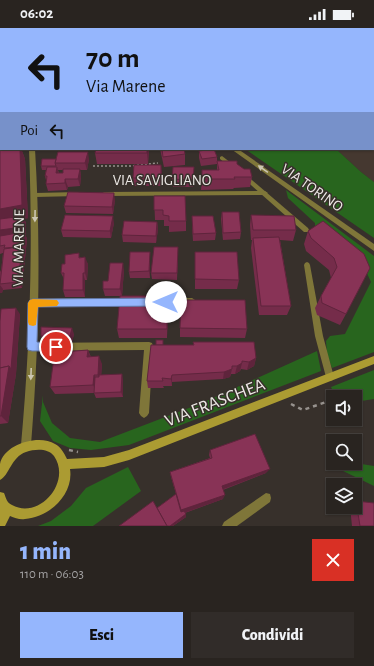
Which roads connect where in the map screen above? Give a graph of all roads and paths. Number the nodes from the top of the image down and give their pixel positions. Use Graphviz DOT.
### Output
graph roads {
  1 [pos="32,150"];
  2 [pos="235,150"];
  3 [pos="222,158"];
  4 [pos="158,163"];
  5 [pos="93,166"];
  6 [pos="265,192"];
  7 [pos="35,195"];
  8 [pos="306,230"];
  9 [pos="374,248"];
  10 [pos="307,265"];
  11 [pos="197,302"];
  12 [pos="33,303"];
  13 [pos="32,347"];
  14 [pos="374,360"];
  15 [pos="327,378"];
  16 [pos="279,397"];
  17 [pos="144,413"];
  18 [pos="26,445"];
  19 [pos="64,464"];
  20 [pos="0,475"];
  21 [pos="0,497"];
  22 [pos="266,498"];
  23 [pos="8,510"];
  24 [pos="0,523"];
  25 [pos="228,526"];
  1 -- 7 [label="street, VIA MARENE"];
  9 -- 2 [label="street, VIA TORINO, one-way"];
  3 -- 6 [label="lane, VIA SAVIGLIANO"];
  4 -- 5 [label="path"];
  6 -- 7 [label="street, VIA SAVIGLIANO"];
  6 -- 8 [label="lane, VIA SAVIGLIANO"];
  7 -- 12 [label="street, VIA MARENE, one-way"];
  10 -- 15 [label="lane"];
  11 -- 12 [label="street"];
  12 -- 13 [label="street, VIA MARENE"];
  13 -- 17 [label="street"];
  13 -- 18 [label="street, VIA MARENE, one-way"];
  14 -- 15 [label="main road, VIA FRASCHEA"];
  15 -- 16 [label="main road, VIA FRASCHEA"];
  15 -- 16 [label="path"];
  16 -- 19 [label="main road, VIA FRASCHEA"];
  18 -- 19 [label="main road"];
  18 -- 20 [label="main road"];
  19 -- 23 [label="main road"];
  21 -- 23 [label="main road"];
  22 -- 25 [label="street"];
  23 -- 24 [label="main road"];
}
